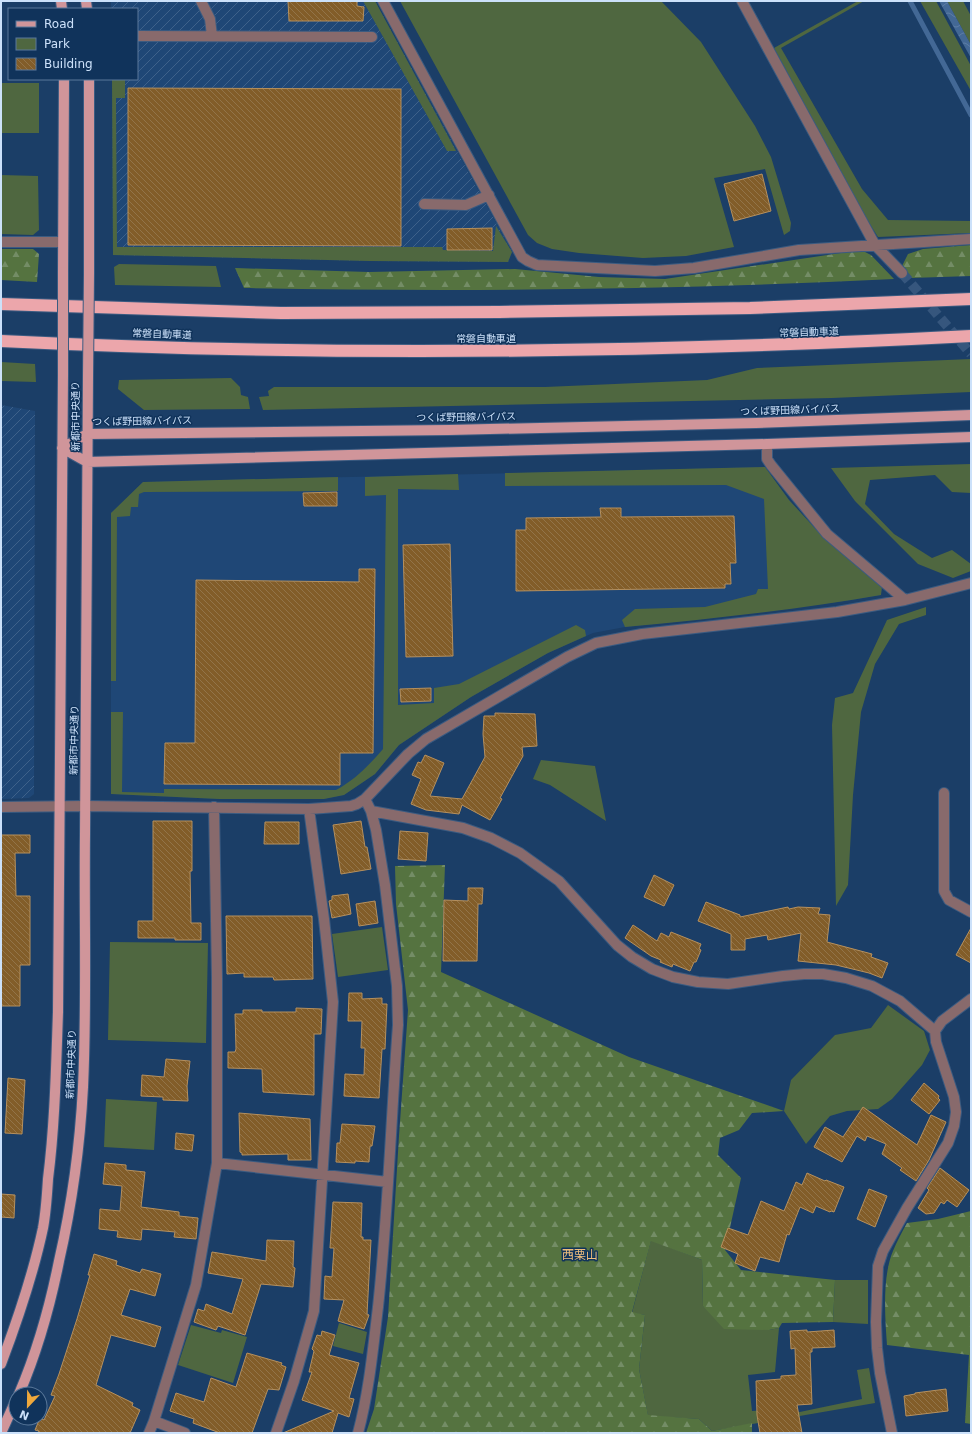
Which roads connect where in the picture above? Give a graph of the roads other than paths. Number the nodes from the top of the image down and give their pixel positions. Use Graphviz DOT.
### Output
graph roads {
  1 [pos="202,1"];
  2 [pos="383,1"];
  3 [pos="742,1"];
  4 [pos="138,36"];
  5 [pos="212,36"];
  6 [pos="372,37"];
  7 [pos="64,80"];
  8 [pos="89,80"];
  9 [pos="489,195"];
  10 [pos="424,204"];
  11 [pos="971,239"];
  12 [pos="1,242"];
  13 [pos="63,242"];
  14 [pos="876,245"];
  15 [pos="902,273"];
  16 [pos="971,299"];
  17 [pos="1,304"];
  18 [pos="971,336"];
  19 [pos="1,341"];
  20 [pos="971,415"];
  21 [pos="87,434"];
  22 [pos="971,437"];
  23 [pos="767,444"];
  24 [pos="62,448"];
  25 [pos="87,462"];
  26 [pos="971,582"];
  27 [pos="905,600"];
  28 [pos="944,793"];
  29 [pos="364,799"];
  30 [pos="60,806"];
  31 [pos="85,806"];
  32 [pos="1,807"];
  33 [pos="214,808"];
  34 [pos="308,809"];
  35 [pos="371,811"];
  36 [pos="971,912"];
  37 [pos="971,999"];
  38 [pos="935,1031"];
  39 [pos="216,1163"];
  40 [pos="323,1175"];
  41 [pos="388,1182"];
  42 [pos="1,1364"];
  43 [pos="22,1386"];
  44 [pos="8,1418"];
  45 [pos="154,1421"];
  46 [pos="1,1433"];
  47 [pos="149,1433"];
  48 [pos="185,1433"];
  49 [pos="276,1433"];
  50 [pos="358,1433"];
  51 [pos="892,1433"];
  1 -- 5 [label="street"];
  2 -- 9 [label="street"];
  3 -- 14 [label="street"];
  4 -- 5 [label="street"];
  5 -- 6 [label="street"];
  7 -- 13 [label="main road, 新都市中央通り"];
  8 -- 21 [label="main road, 新都市中央通り, bridge"];
  9 -- 10 [label="street"];
  9 -- 14 [label="street"];
  11 -- 14 [label="street"];
  12 -- 13 [label="street"];
  13 -- 24 [label="main road, 新都市中央通り, bridge"];
  14 -- 15 [label="street"];
  16 -- 17 [label="highway"];
  18 -- 19 [label="highway, 常磐自動車道"];
  20 -- 21 [label="main road, つくば野田線バイパス"];
  21 -- 24 [label="main road, つくば野田線バイパス"];
  21 -- 25 [label="main road, 新都市中央通り"];
  22 -- 23 [label="main road"];
  23 -- 25 [label="main road"];
  23 -- 27 [label="street"];
  24 -- 25 [label="main road"];
  24 -- 30 [label="main road, 新都市中央通り"];
  25 -- 31 [label="main road, 新都市中央通り"];
  26 -- 27 [label="street"];
  27 -- 29 [label="street"];
  28 -- 36 [label="street"];
  29 -- 34 [label="street"];
  29 -- 35 [label="street"];
  30 -- 31 [label="street"];
  30 -- 32 [label="street"];
  30 -- 42 [label="main road, 新都市中央通り"];
  31 -- 33 [label="street"];
  31 -- 43 [label="main road, 新都市中央通り"];
  33 -- 34 [label="street"];
  33 -- 39 [label="street"];
  34 -- 40 [label="street"];
  35 -- 38 [label="street"];
  35 -- 41 [label="street"];
  37 -- 38 [label="street"];
  38 -- 51 [label="street"];
  39 -- 40 [label="street"];
  39 -- 45 [label="street"];
  40 -- 41 [label="street"];
  40 -- 49 [label="street"];
  41 -- 50 [label="street"];
  44 -- 46 [label="main road"];
  45 -- 47 [label="street"];
  45 -- 48 [label="street"];
}
